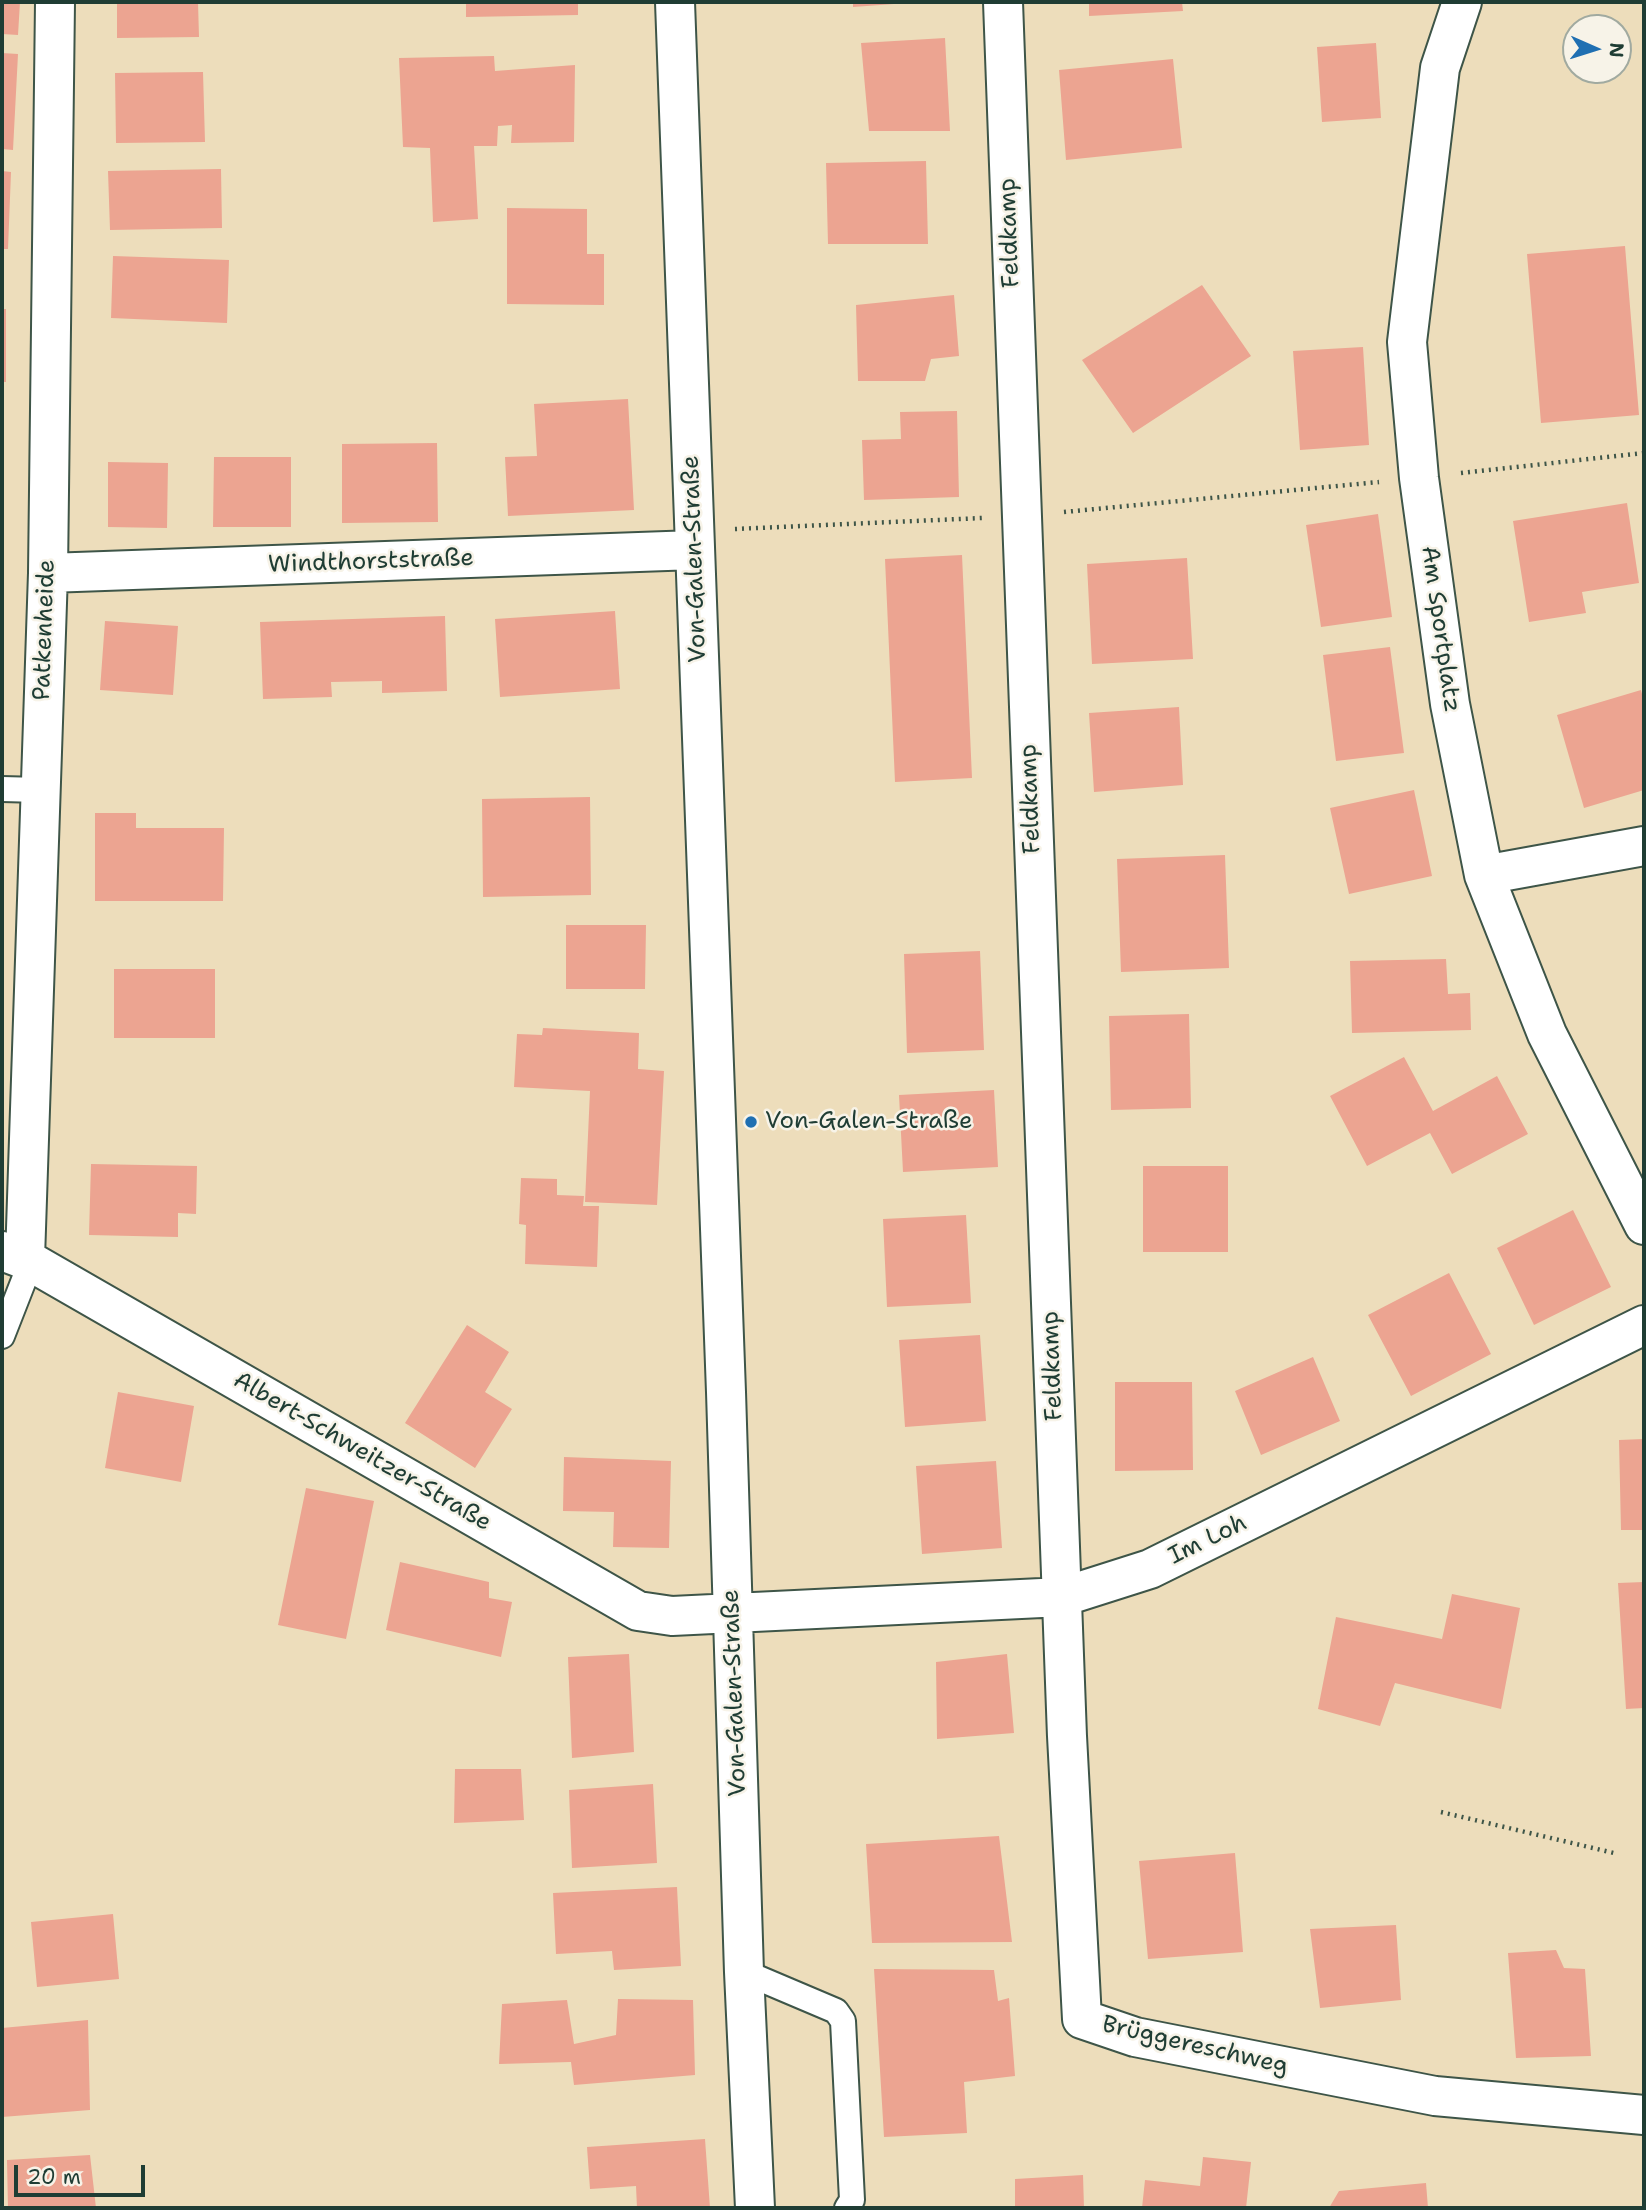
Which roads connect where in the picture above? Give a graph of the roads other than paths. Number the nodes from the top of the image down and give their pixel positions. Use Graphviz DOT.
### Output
graph roads {
  1 [pos="55,2"];
  2 [pos="675,2"];
  3 [pos="1003,2"];
  4 [pos="1462,2"];
  5 [pos="695,550"];
  6 [pos="48,573"];
  7 [pos="2,789"];
  8 [pos="40,790"];
  9 [pos="1644,846"];
  10 [pos="1484,875"];
  11 [pos="1644,1225"];
  12 [pos="19,1257"];
  13 [pos="1644,1325"];
  14 [pos="2,1336"];
  15 [pos="1062,1597"];
  16 [pos="732,1614"];
  17 [pos="744,1972"];
  18 [pos="1644,2115"];
  19 [pos="755,2208"];
  20 [pos="846,2208"];
  1 -- 6 [label="street, Patkenheide"];
  2 -- 5 [label="street, Von-Galen-Straße"];
  3 -- 15 [label="street, Feldkamp"];
  4 -- 10 [label="street, Am Sportplatz"];
  5 -- 6 [label="street, Windthorststraße"];
  5 -- 16 [label="street, Von-Galen-Straße"];
  6 -- 8 [label="street, Patkenheide"];
  7 -- 8 [label="lane"];
  8 -- 12 [label="street, Patkenheide"];
  9 -- 10 [label="street"];
  10 -- 11 [label="street, Am Sportplatz"];
  12 -- 14 [label="lane"];
  12 -- 16 [label="street, Albert-Schweitzer-Straße"];
  13 -- 15 [label="street, Im Loh"];
  15 -- 16 [label="street, Im Loh"];
  15 -- 18 [label="street, Brüggereschweg"];
  16 -- 17 [label="street, Von-Galen-Straße"];
  17 -- 19 [label="street, Von-Galen-Straße"];
  17 -- 20 [label="lane"];
}
